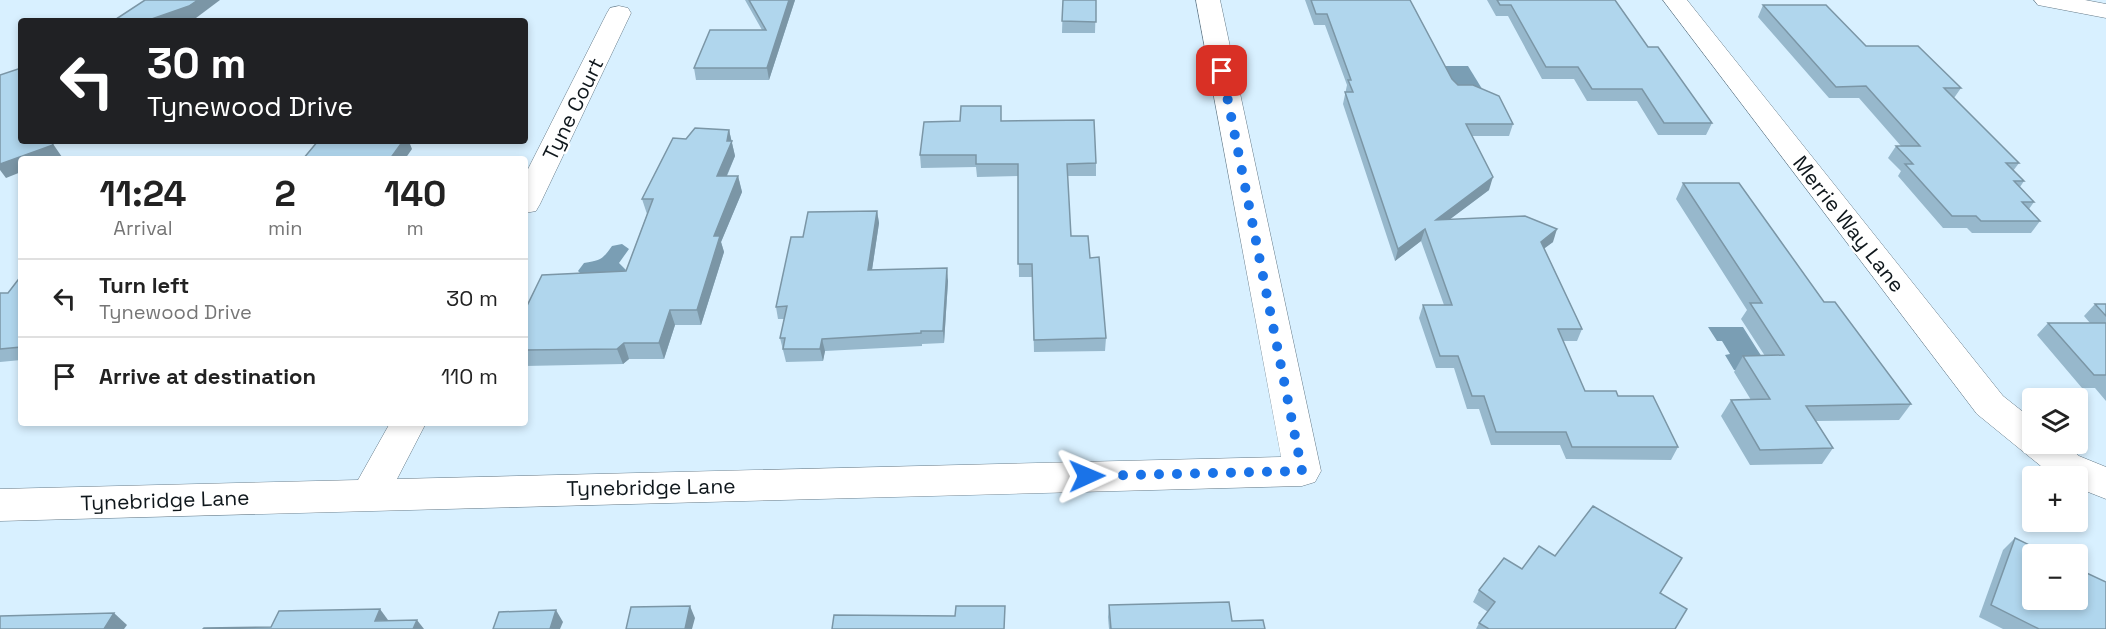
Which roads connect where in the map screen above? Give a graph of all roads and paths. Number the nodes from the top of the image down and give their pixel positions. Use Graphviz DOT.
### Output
graph roads {
  1 [pos="1208,0"];
  2 [pos="1676,0"];
  3 [pos="2046,0"];
  4 [pos="2106,11"];
  5 [pos="619,13"];
  6 [pos="528,198"];
  7 [pos="406,426"];
  8 [pos="2022,431"];
  9 [pos="2051,454"];
  10 [pos="2106,484"];
  11 [pos="370,494"];
  12 [pos="0,505"];
  1 -- 11 [label="street, Tynebridge Lane"];
  2 -- 8 [label="street, Merrie Way Lane"];
  3 -- 4 [label="street"];
  5 -- 6 [label="street, Tyne Court"];
  7 -- 11 [label="street"];
  9 -- 10 [label="street"];
  11 -- 12 [label="street, Tynebridge Lane"];
}
